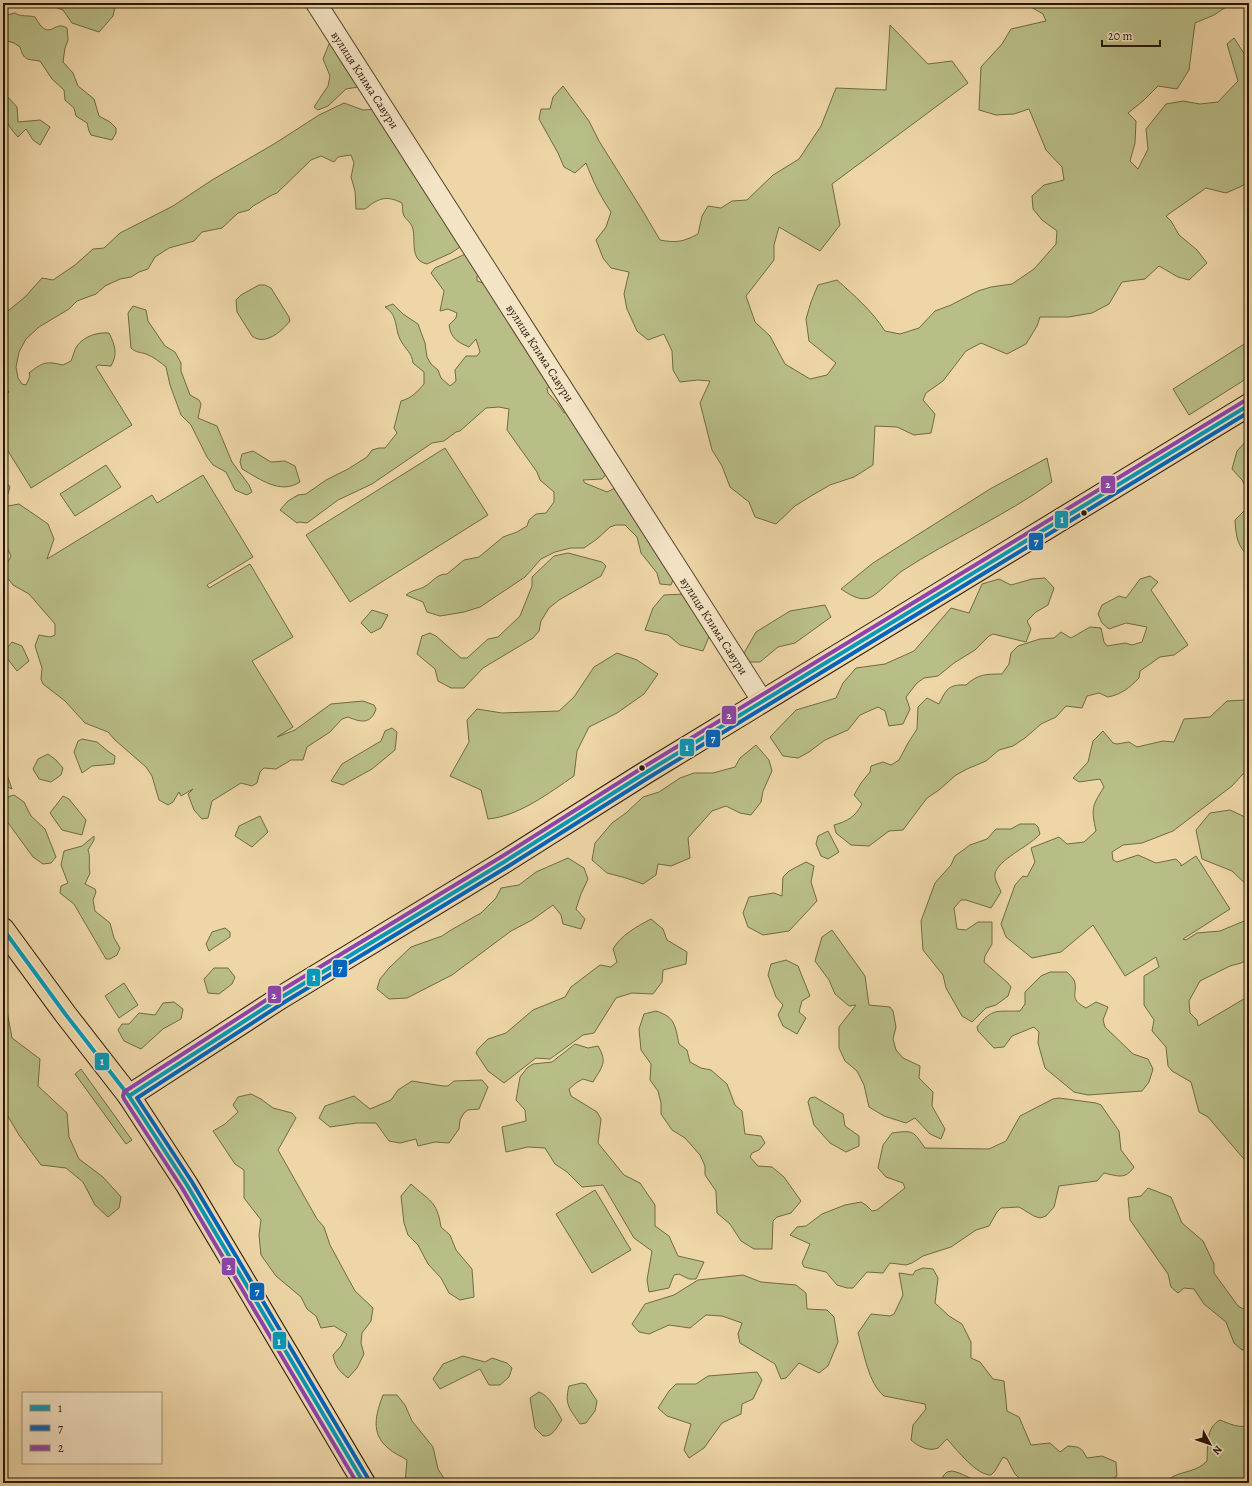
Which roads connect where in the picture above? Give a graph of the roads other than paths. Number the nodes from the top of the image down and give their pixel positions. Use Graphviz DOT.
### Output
graph roads {
  1 [pos="316,3"];
  2 [pos="1249,405"];
  3 [pos="763,702"];
  4 [pos="3,929"];
  5 [pos="129,1096"];
  6 [pos="364,1483"];
  1 -- 3 [label="street, вулиця Клима Савури"];
  2 -- 3 [label="main road"];
  3 -- 5 [label="main road"];
  4 -- 5 [label="main road"];
  5 -- 6 [label="main road"];
}
